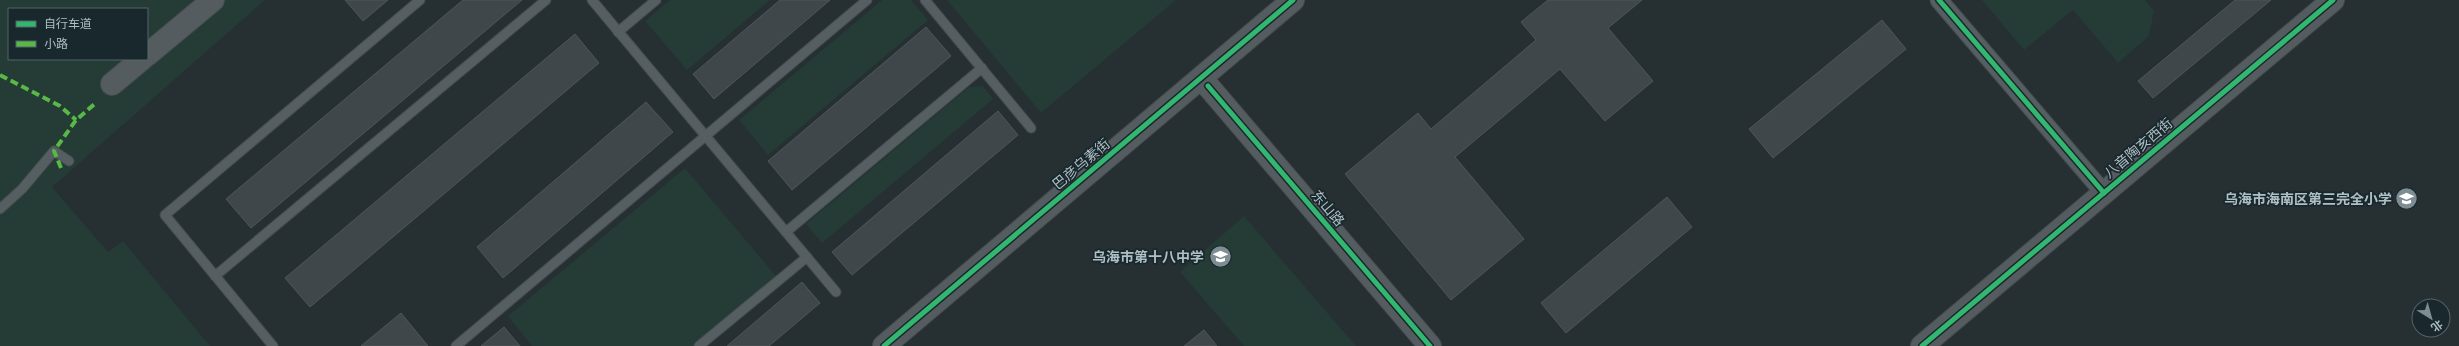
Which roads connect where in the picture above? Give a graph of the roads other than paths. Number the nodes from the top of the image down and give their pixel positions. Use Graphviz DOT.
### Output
graph roads {
  1 [pos="212,0"];
  2 [pos="420,0"];
  3 [pos="546,0"];
  4 [pos="592,0"];
  5 [pos="656,0"];
  6 [pos="867,0"];
  7 [pos="925,0"];
  8 [pos="1293,0"];
  9 [pos="1310,0"];
  10 [pos="1939,0"];
  11 [pos="2333,0"];
  12 [pos="618,32"];
  13 [pos="148,54"];
  14 [pos="141,60"];
  15 [pos="982,68"];
  16 [pos="112,84"];
  17 [pos="1208,86"];
  18 [pos="1031,128"];
  19 [pos="706,136"];
  20 [pos="69,160"];
  21 [pos="2104,193"];
  22 [pos="0,209"];
  23 [pos="786,232"];
  24 [pos="807,257"];
  25 [pos="215,276"];
  26 [pos="836,292"];
  27 [pos="273,346"];
  28 [pos="456,346"];
  29 [pos="700,346"];
  30 [pos="884,346"];
  31 [pos="901,346"];
  32 [pos="1430,346"];
  33 [pos="1922,346"];
  1 -- 13 [label="street"];
  2 -- 25 [label="lane"];
  3 -- 25 [label="lane"];
  4 -- 12 [label="lane"];
  5 -- 12 [label="lane"];
  6 -- 19 [label="lane"];
  7 -- 15 [label="lane"];
  8 -- 30 [label="street, 巴彦乌素街"];
  9 -- 17 [label="street, 巴彦乌素街"];
  10 -- 21 [label="street"];
  11 -- 21 [label="street, 八音陶亥西街"];
  12 -- 19 [label="lane"];
  14 -- 16 [label="street"];
  15 -- 18 [label="lane"];
  15 -- 23 [label="lane"];
  17 -- 31 [label="street, 巴彦乌素街"];
  17 -- 32 [label="street, 东山路"];
  19 -- 23 [label="lane"];
  19 -- 28 [label="lane"];
  20 -- 22 [label="lane"];
  21 -- 33 [label="street, 八音陶亥西街"];
  23 -- 24 [label="lane"];
  24 -- 26 [label="lane"];
  24 -- 29 [label="lane"];
  25 -- 27 [label="lane"];
}
